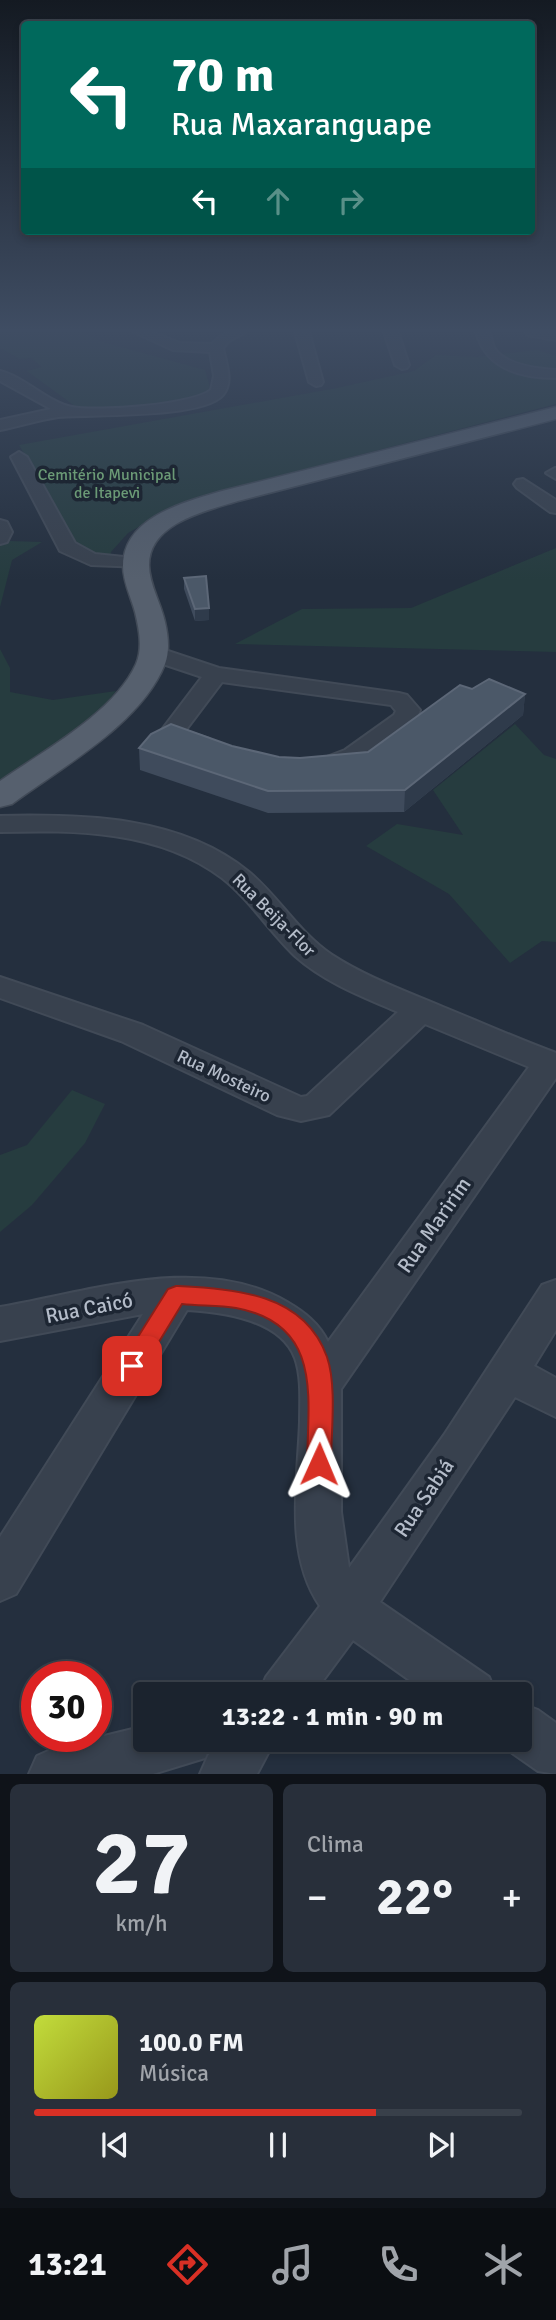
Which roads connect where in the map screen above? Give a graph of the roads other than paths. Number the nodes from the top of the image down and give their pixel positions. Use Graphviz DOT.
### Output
graph roads {
  1 [pos="53,415"];
  2 [pos="550,415"];
  3 [pos="0,425"];
  4 [pos="19,457"];
  5 [pos="523,484"];
  6 [pos="556,508"];
  7 [pos="0,526"];
  8 [pos="0,538"];
  9 [pos="136,563"];
  10 [pos="153,653"];
  11 [pos="216,674"];
  12 [pos="216,750"];
  13 [pos="300,771"];
  14 [pos="0,797"];
  15 [pos="0,824"];
  16 [pos="0,987"];
  17 [pos="420,1010"];
  18 [pos="552,1064"];
  19 [pos="176,1295"];
  20 [pos="556,1296"];
  21 [pos="0,1324"];
  22 [pos="509,1372"];
  23 [pos="320,1387"];
  24 [pos="556,1399"];
  25 [pos="0,1578"];
  26 [pos="350,1608"];
  27 [pos="292,1682"];
  28 [pos="455,1682"];
  29 [pos="532,1736"];
  30 [pos="140,1752"];
  31 [pos="242,1752"];
  32 [pos="556,1753"];
  33 [pos="55,1774"];
  34 [pos="226,1774"];
  1 -- 3 [label="street"];
  2 -- 9 [label="main road"];
  4 -- 9 [label="street"];
  5 -- 6 [label="street"];
  7 -- 8 [label="street"];
  9 -- 10 [label="main road"];
  10 -- 11 [label="street"];
  10 -- 14 [label="main road"];
  11 -- 12 [label="street"];
  11 -- 13 [label="street"];
  15 -- 17 [label="street, Rua Beija-Flor"];
  16 -- 17 [label="street, Rua Mosteiro"];
  17 -- 18 [label="street"];
  18 -- 23 [label="street, Rua Maririm"];
  19 -- 21 [label="street, Rua Caicó"];
  19 -- 23 [label="street, Rua Caicó"];
  19 -- 25 [label="street"];
  20 -- 22 [label="street, Rua Sabiá"];
  22 -- 24 [label="street"];
  22 -- 26 [label="street, Rua Sabiá"];
  23 -- 26 [label="street, Rua Caicó"];
  26 -- 27 [label="street, Rua Sabiá"];
  26 -- 28 [label="street"];
  29 -- 32 [label="street"];
  30 -- 33 [label="street"];
  31 -- 34 [label="street"];
}
